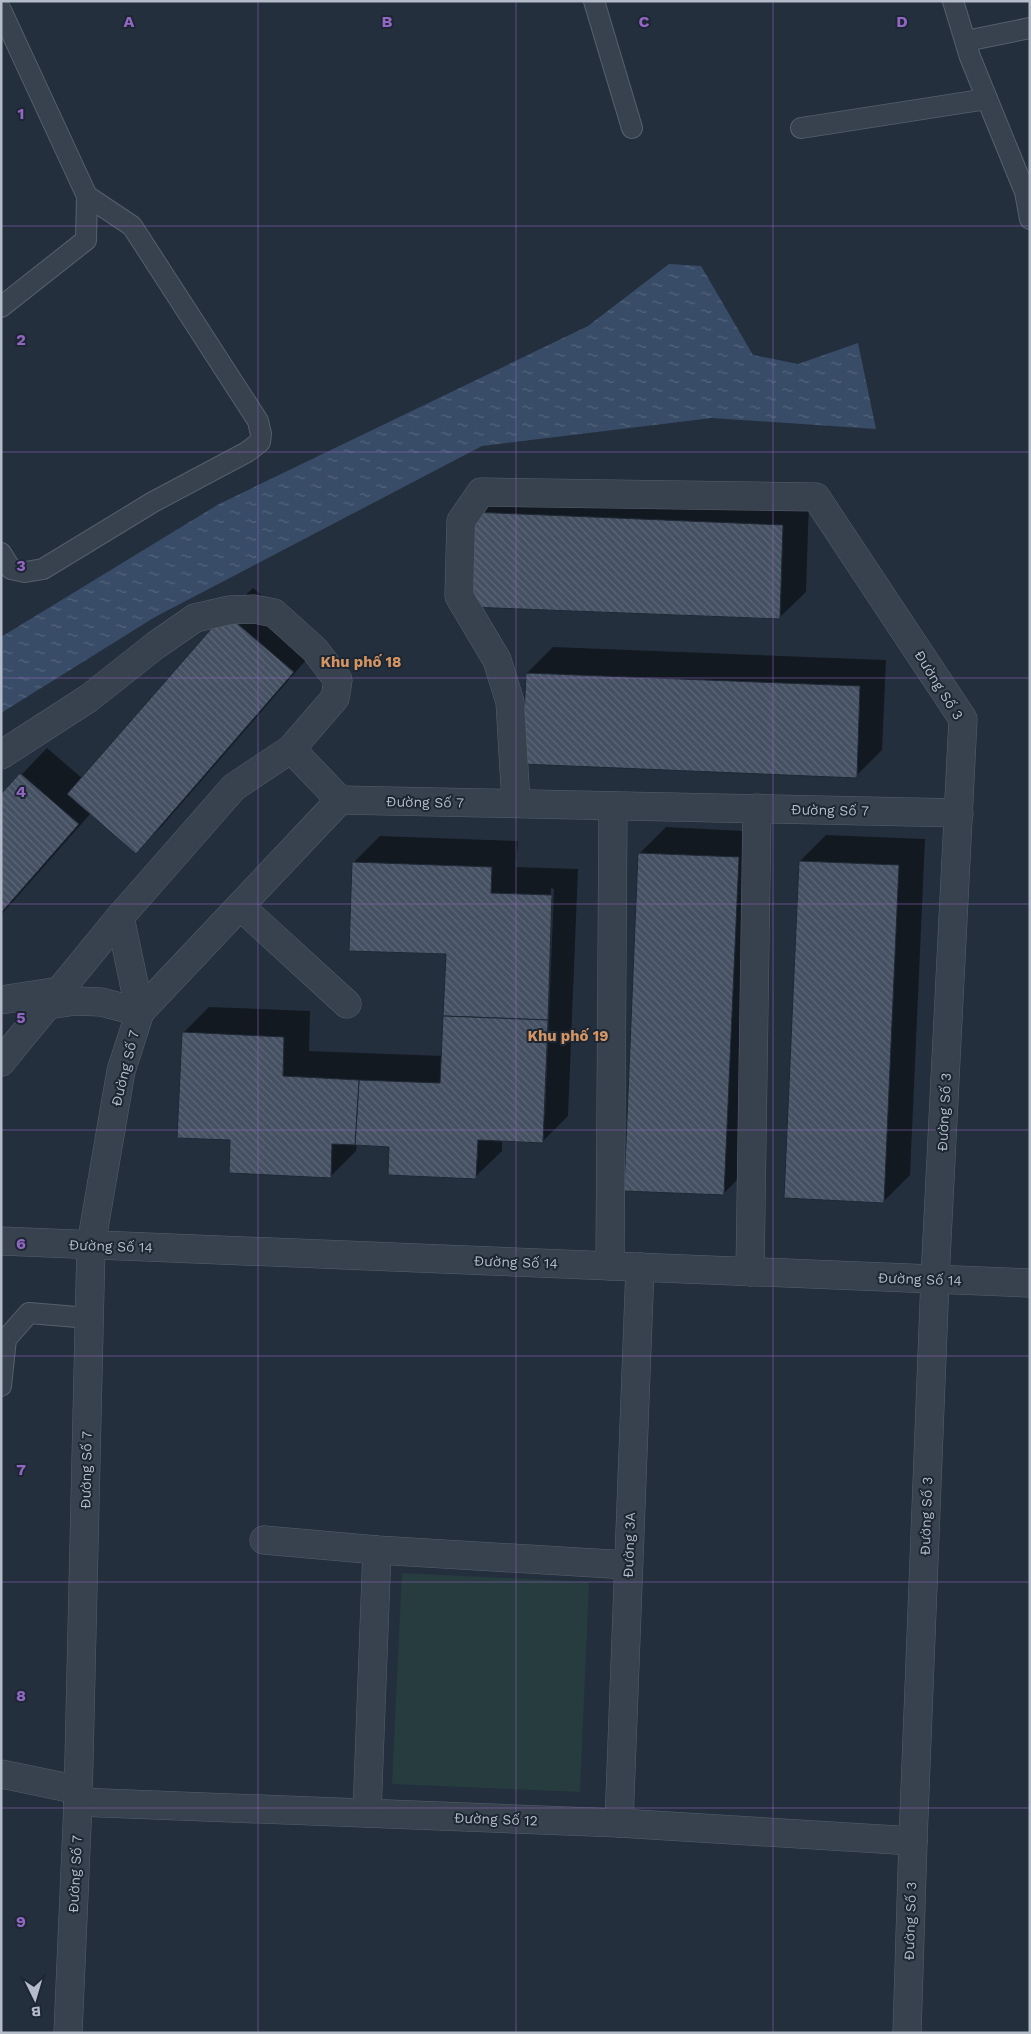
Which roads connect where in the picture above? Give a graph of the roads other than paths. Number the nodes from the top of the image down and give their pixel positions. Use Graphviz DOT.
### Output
graph roads {
  1 [pos="594,1"];
  2 [pos="954,1"];
  3 [pos="1,10"];
  4 [pos="1030,28"];
  5 [pos="966,41"];
  6 [pos="987,99"];
  7 [pos="632,128"];
  8 [pos="801,128"];
  9 [pos="87,196"];
  10 [pos="1030,218"];
  11 [pos="1,307"];
  12 [pos="1,553"];
  13 [pos="291,749"];
  14 [pos="1,755"];
  15 [pos="340,800"];
  16 [pos="516,803"];
  17 [pos="613,806"];
  18 [pos="758,808"];
  19 [pos="959,812"];
  20 [pos="240,906"];
  21 [pos="120,917"];
  22 [pos="54,998"];
  23 [pos="1,1000"];
  24 [pos="348,1004"];
  25 [pos="140,1012"];
  26 [pos="1,1062"];
  27 [pos="1,1241"];
  28 [pos="90,1245"];
  29 [pos="610,1266"];
  30 [pos="640,1267"];
  31 [pos="750,1272"];
  32 [pos="935,1280"];
  33 [pos="1030,1283"];
  34 [pos="89,1318"];
  35 [pos="4,1339"];
  36 [pos="1,1386"];
  37 [pos="264,1540"];
  38 [pos="377,1550"];
  39 [pos="628,1565"];
  40 [pos="1,1774"];
  41 [pos="79,1796"];
  42 [pos="366,1814"];
  43 [pos="619,1823"];
  44 [pos="912,1841"];
  45 [pos="68,2033"];
  46 [pos="907,2033"];
  1 -- 7 [label="lane"];
  2 -- 5 [label="lane"];
  3 -- 9 [label="lane"];
  4 -- 5 [label="lane"];
  5 -- 6 [label="lane"];
  6 -- 8 [label="lane"];
  6 -- 10 [label="lane"];
  9 -- 11 [label="lane"];
  9 -- 12 [label="lane"];
  13 -- 14 [label="street"];
  13 -- 15 [label="street"];
  13 -- 21 [label="street"];
  15 -- 16 [label="street, Đường Số 7"];
  15 -- 20 [label="street, Đường Số 7"];
  16 -- 17 [label="street, Đường Số 7"];
  16 -- 19 [label="street, Đường Số 3"];
  17 -- 18 [label="street, Đường Số 7"];
  17 -- 29 [label="street"];
  18 -- 19 [label="street, Đường Số 7"];
  18 -- 31 [label="street"];
  19 -- 32 [label="street, Đường Số 3"];
  20 -- 24 [label="street"];
  20 -- 25 [label="street, Đường Số 7"];
  21 -- 22 [label="street"];
  21 -- 25 [label="street"];
  22 -- 23 [label="street"];
  22 -- 25 [label="street"];
  22 -- 26 [label="street"];
  25 -- 28 [label="street, Đường Số 7"];
  27 -- 28 [label="street, Đường Số 14"];
  28 -- 29 [label="street, Đường Số 14"];
  28 -- 34 [label="street, Đường Số 7"];
  29 -- 30 [label="street, Đường Số 14"];
  30 -- 31 [label="street, Đường Số 14"];
  30 -- 39 [label="street, Đường 3A"];
  31 -- 32 [label="street, Đường Số 14"];
  32 -- 33 [label="street, Đường Số 14"];
  32 -- 44 [label="street, Đường Số 3"];
  34 -- 35 [label="lane"];
  34 -- 41 [label="street, Đường Số 7"];
  35 -- 36 [label="lane"];
  37 -- 38 [label="street"];
  38 -- 39 [label="street"];
  38 -- 42 [label="street"];
  39 -- 43 [label="street, Đường 3A"];
  40 -- 41 [label="street, Đường Số 12"];
  41 -- 42 [label="street, Đường Số 12"];
  41 -- 45 [label="street, Đường Số 7"];
  42 -- 43 [label="street, Đường Số 12"];
  43 -- 44 [label="street, Đường Số 12"];
  44 -- 46 [label="street, Đường Số 3"];
}
